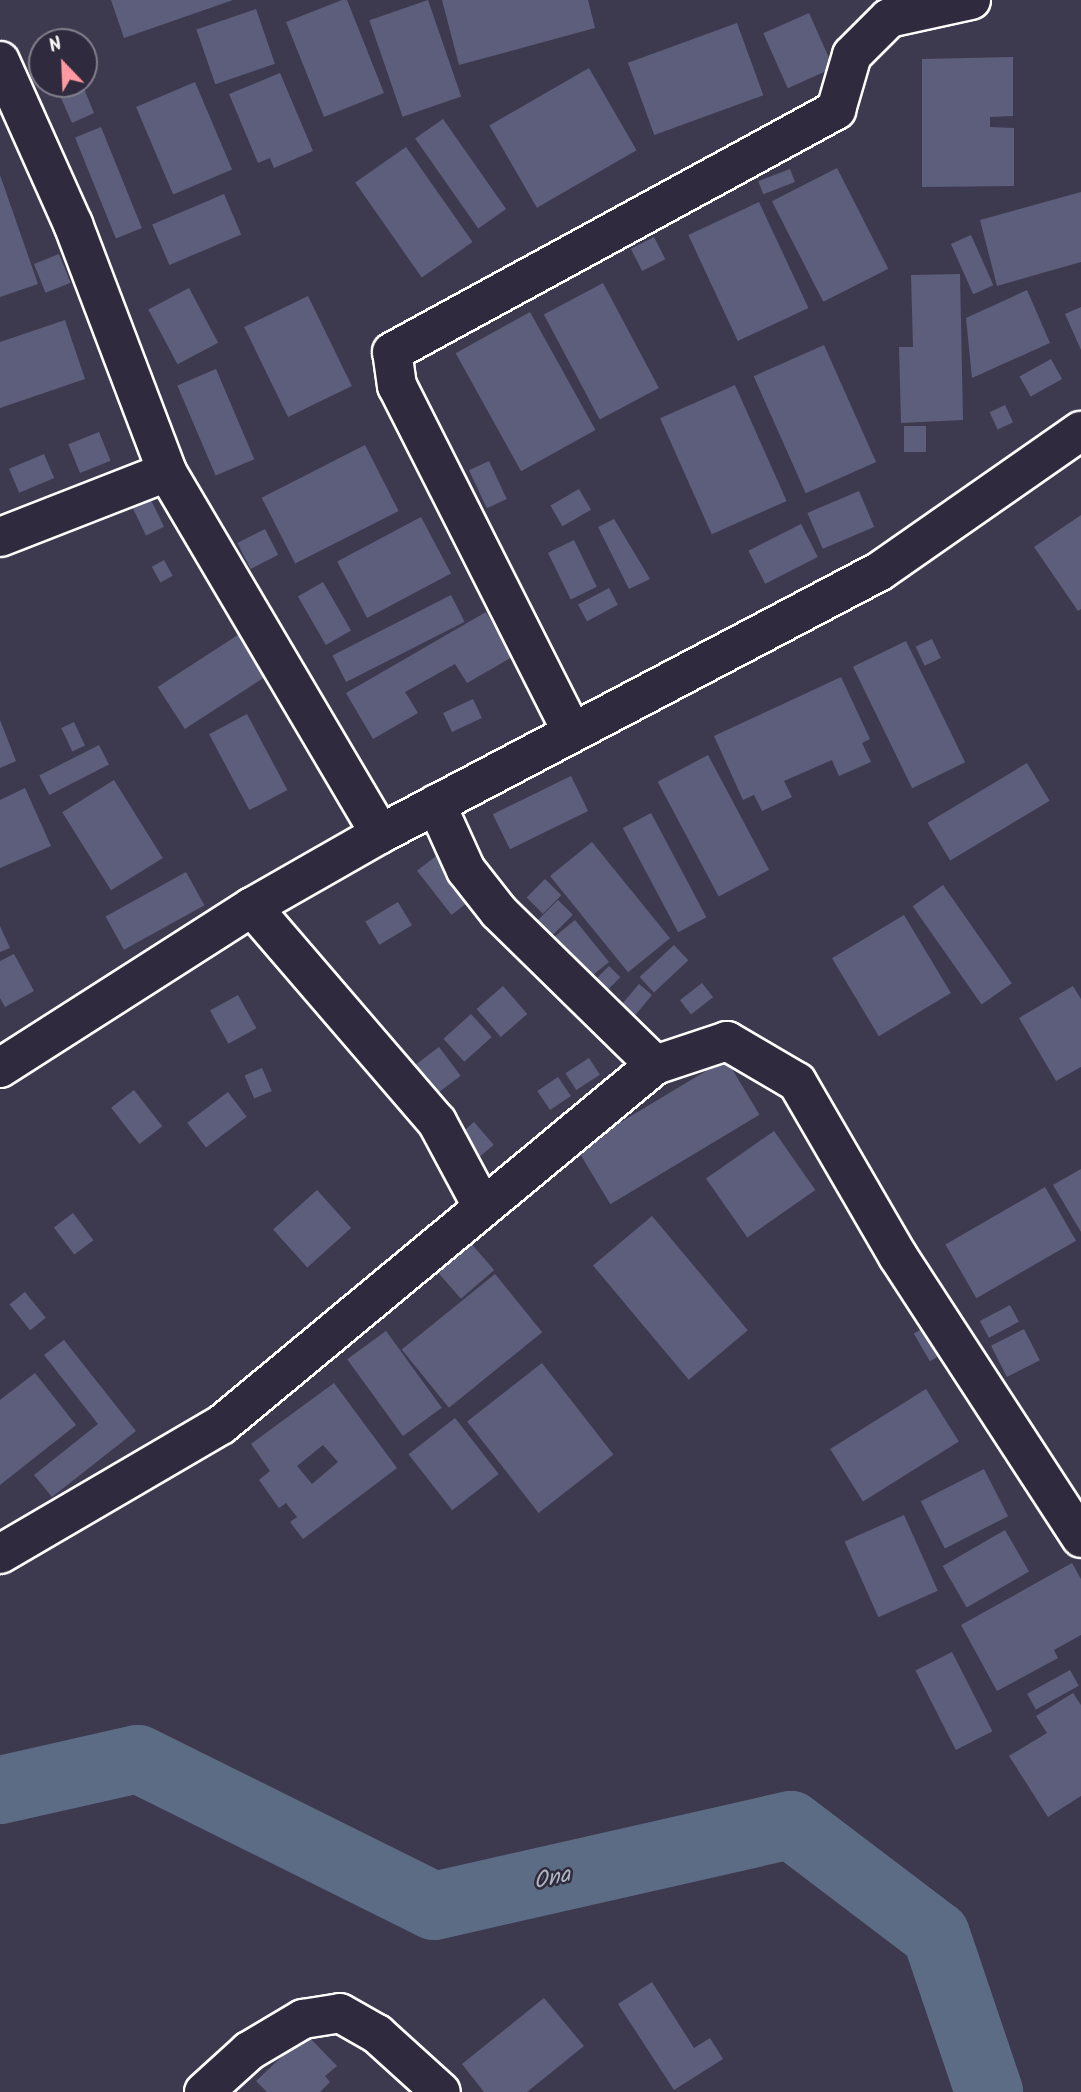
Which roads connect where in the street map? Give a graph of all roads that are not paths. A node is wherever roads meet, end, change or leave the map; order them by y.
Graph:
1 (971, 0) edge
2 (0, 61) edge
3 (1081, 431) edge
4 (167, 472) junction
5 (0, 537) edge
6 (572, 732) junction
7 (436, 804) junction
8 (380, 834) junction
9 (252, 907) junction
10 (655, 1065) junction
11 (0, 1068) edge
12 (482, 1206) junction
13 (1081, 1537) edge
14 (0, 1554) edge
15 (204, 2092) edge
16 (442, 2092) edge

1 - 6 street
2 - 4 street
3 - 6 street
4 - 5 street
4 - 8 street
6 - 7 street
7 - 8 street
7 - 10 street
8 - 9 street
9 - 11 street
9 - 12 street
10 - 12 street
10 - 13 street
12 - 14 street
15 - 16 street

